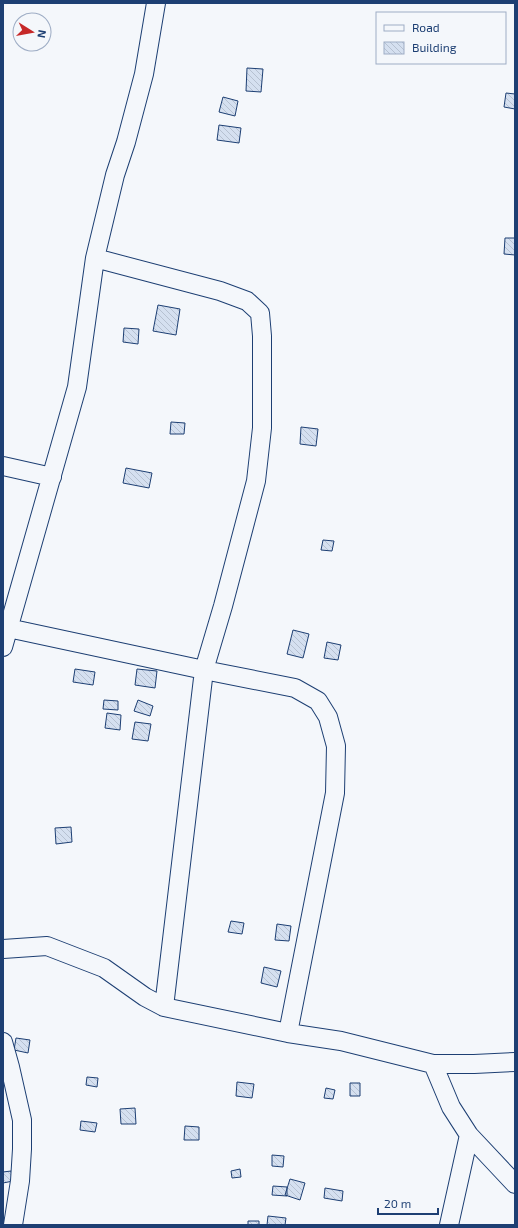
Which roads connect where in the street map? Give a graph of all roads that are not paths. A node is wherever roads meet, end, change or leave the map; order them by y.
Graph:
1 (156, 3) edge
2 (95, 258) junction
3 (3, 466) edge
4 (52, 477) junction
5 (8, 628) junction
6 (3, 647) edge
7 (204, 670) junction
8 (3, 949) edge
9 (164, 1007) junction
10 (288, 1033) junction
11 (3, 1042) edge
12 (515, 1062) edge
13 (433, 1064) junction
14 (469, 1135) junction
15 (515, 1184) edge
16 (13, 1225) edge
17 (449, 1225) edge

1 - 2 street
2 - 4 street
2 - 7 street
3 - 4 street
4 - 5 street
5 - 6 street
5 - 7 street
7 - 9 street
7 - 10 street
8 - 9 street
9 - 10 street
10 - 13 street
11 - 16 street
12 - 13 street
13 - 14 street
14 - 15 street
14 - 17 street

